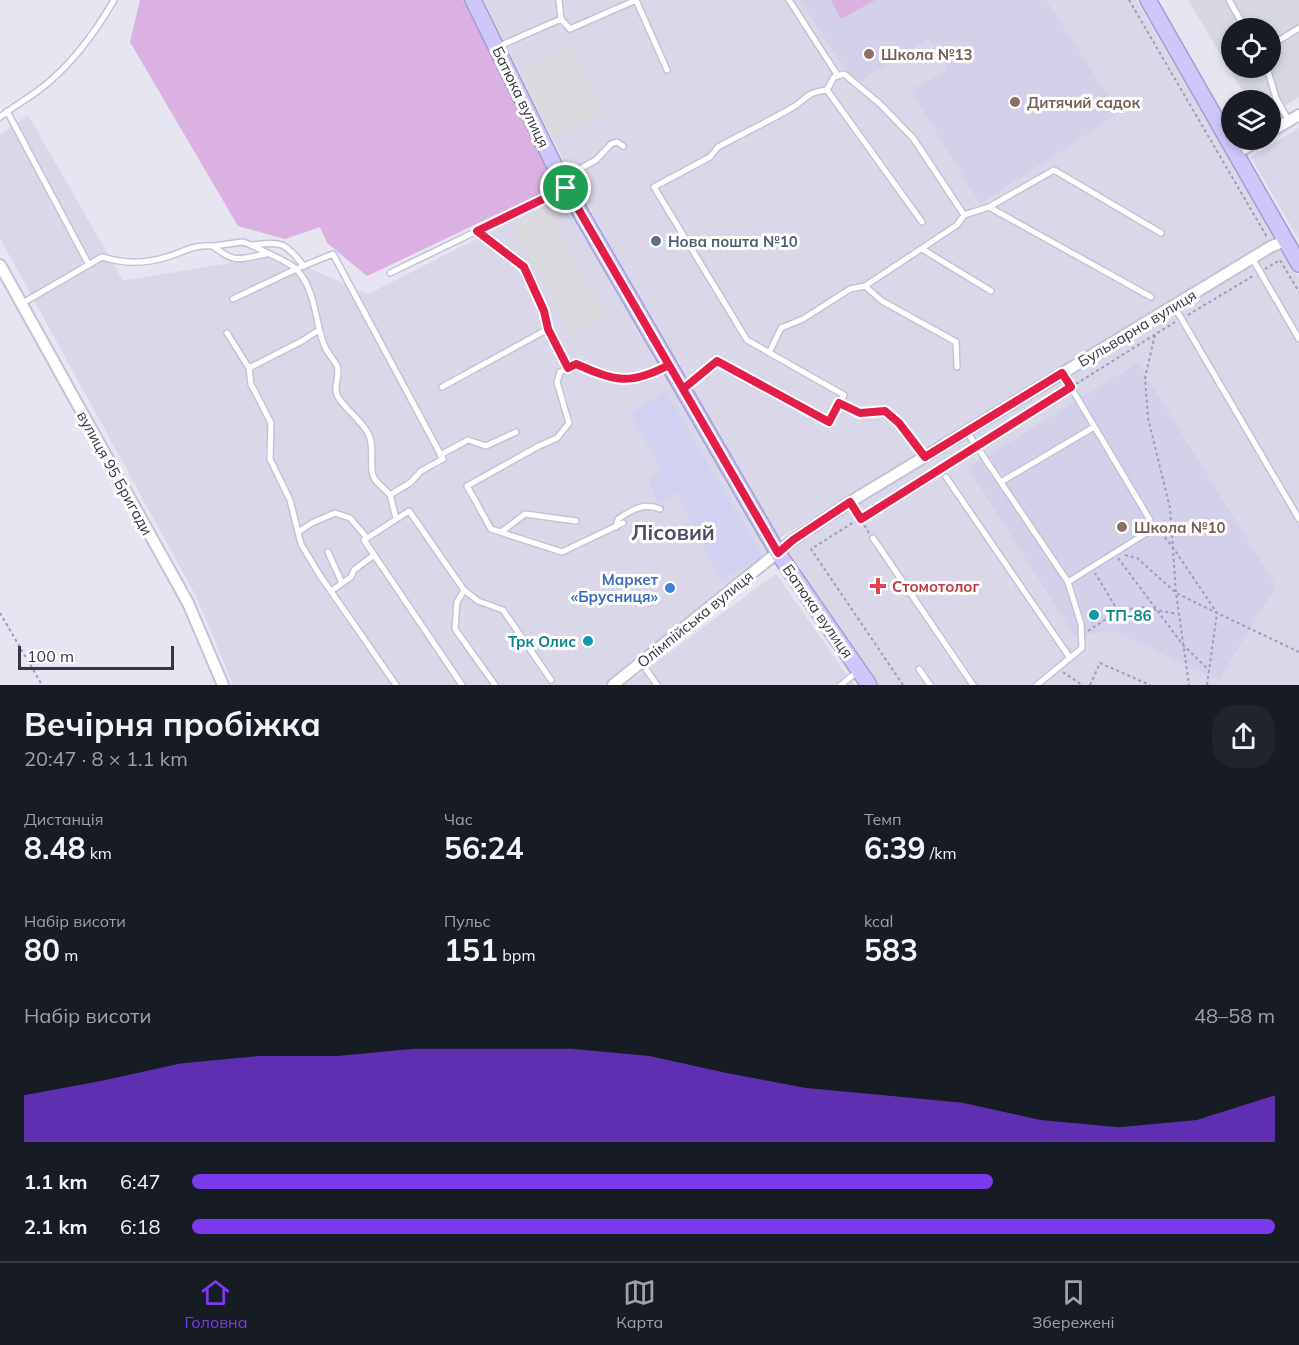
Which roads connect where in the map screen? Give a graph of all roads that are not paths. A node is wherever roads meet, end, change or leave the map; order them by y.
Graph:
1 (114, 0) edge
2 (473, 0) edge
3 (559, 0) edge
4 (789, 0) edge
5 (1148, 0) edge
6 (1230, 0) edge
7 (1240, 18) edge
8 (561, 19) junction
9 (1299, 28) edge
10 (1281, 39) edge
11 (496, 47) junction
12 (667, 70) dead end
13 (838, 76) junction
14 (1270, 78) edge
15 (827, 90) junction
16 (7, 111) junction
17 (1299, 115) edge
18 (0, 117) edge
19 (1289, 122) junction
20 (1281, 126) edge
21 (623, 146) dead end
22 (1242, 150) edge
23 (1235, 154) junction
24 (564, 183) junction
25 (989, 207) junction
26 (964, 215) junction
27 (922, 222) dead end
28 (477, 231) junction
29 (1161, 233) dead end
30 (1279, 243) junction
31 (251, 245) junction
32 (213, 246) junction
33 (922, 249) junction
34 (267, 254) junction
35 (1252, 258) junction
36 (1299, 264) edge
37 (0, 265) edge
38 (89, 265) junction
39 (304, 266) junction
40 (296, 269) junction
41 (390, 273) dead end
42 (866, 286) junction
43 (991, 291) dead end
44 (1152, 297) dead end
45 (233, 299) dead end
46 (21, 304) junction
47 (1173, 306) junction
48 (548, 329) junction
49 (319, 330) junction
50 (227, 333) dead end
51 (1299, 339) edge
52 (769, 353) junction
53 (669, 365) junction
54 (957, 367) dead end
55 (249, 368) junction
56 (568, 368) junction
57 (1062, 373) junction
58 (442, 387) dead end
59 (683, 389) junction
60 (839, 403) junction
61 (1094, 427) junction
62 (516, 432) dead end
63 (967, 432) junction
64 (440, 455) junction
65 (928, 456) junction
66 (946, 477) dead end
67 (1001, 482) junction
68 (390, 495) junction
69 (660, 509) dead end
70 (396, 518) junction
71 (1299, 519) edge
72 (576, 521) dead end
73 (623, 523) dead end
74 (616, 527) junction
75 (298, 532) junction
76 (501, 532) junction
77 (368, 538) junction
78 (873, 538) road end
79 (328, 552) dead end
80 (778, 553) junction
81 (374, 555) junction
82 (1068, 582) junction
83 (342, 583) junction
84 (464, 590) junction
85 (331, 591) junction
86 (1070, 658) junction
87 (641, 662) junction
88 (919, 669) dead end
89 (859, 670) junction
90 (551, 680) dead end
91 (223, 685) edge
92 (396, 685) edge
93 (462, 685) edge
94 (495, 685) edge
95 (613, 685) edge
96 (657, 685) edge
97 (841, 685) edge
98 (869, 685) edge
99 (930, 685) edge
100 (973, 685) edge
101 (1036, 685) edge

1 - 16 lane
2 - 11 street, Батюка вулиця
3 - 8 lane
4 - 13 lane
5 - 23 street
6 - 7 lane
8 - 11 lane
8 - 12 lane
9 - 10 lane
11 - 24 street, Батюка вулиця
13 - 15 lane
13 - 26 lane
14 - 19 lane
15 - 27 lane
15 - 52 lane
16 - 18 lane
16 - 38 lane
17 - 19 street
19 - 20 street
21 - 24 lane
22 - 23 street
23 - 30 street
24 - 28 lane
24 - 53 street, Батюка вулиця
25 - 26 lane
25 - 29 lane
25 - 44 lane
26 - 33 lane
28 - 41 lane
28 - 48 lane
30 - 35 street, Бульварна вулиця
30 - 36 street
31 - 32 lane
31 - 34 lane
31 - 39 lane
32 - 34 lane
32 - 38 lane
33 - 42 lane
33 - 43 lane
34 - 40 lane
35 - 47 street, Бульварна вулиця
35 - 51 lane
37 - 46 street, вулиця 95 Бригади
38 - 46 lane
39 - 40 lane
39 - 64 lane
40 - 45 lane
40 - 49 lane
42 - 52 lane
42 - 54 lane
46 - 91 street, вулиця 95 Бригади
47 - 57 street, Бульварна вулиця
47 - 71 lane
48 - 56 lane
48 - 58 lane
49 - 55 lane
49 - 68 lane
50 - 55 lane
52 - 60 lane
53 - 56 lane
53 - 59 street, Батюка вулиця
55 - 75 lane
56 - 76 lane
57 - 61 lane
57 - 63 street, Бульварна вулиця
59 - 60 lane
59 - 80 street, Батюка вулиця
60 - 65 lane
61 - 67 lane
61 - 82 lane
62 - 64 lane
63 - 65 street, Бульварна вулиця
63 - 67 lane
64 - 68 lane
65 - 80 street, Бульварна вулиця
66 - 86 lane
67 - 82 lane
68 - 70 lane
69 - 74 lane
70 - 77 lane
70 - 84 lane
72 - 76 lane
73 - 74 lane
74 - 76 lane
75 - 77 lane
75 - 85 lane
77 - 81 lane
78 - 100 lane
79 - 83 lane
80 - 87 street, Олімпійська вулиця
80 - 89 street, Батюка вулиця
81 - 83 lane
81 - 93 lane
82 - 86 lane
83 - 85 lane
84 - 90 lane
84 - 94 lane
85 - 92 lane
86 - 101 lane
87 - 95 street, Олімпійська вулиця
87 - 96 lane
88 - 99 lane
89 - 97 lane
89 - 98 street, Батюка вулиця

